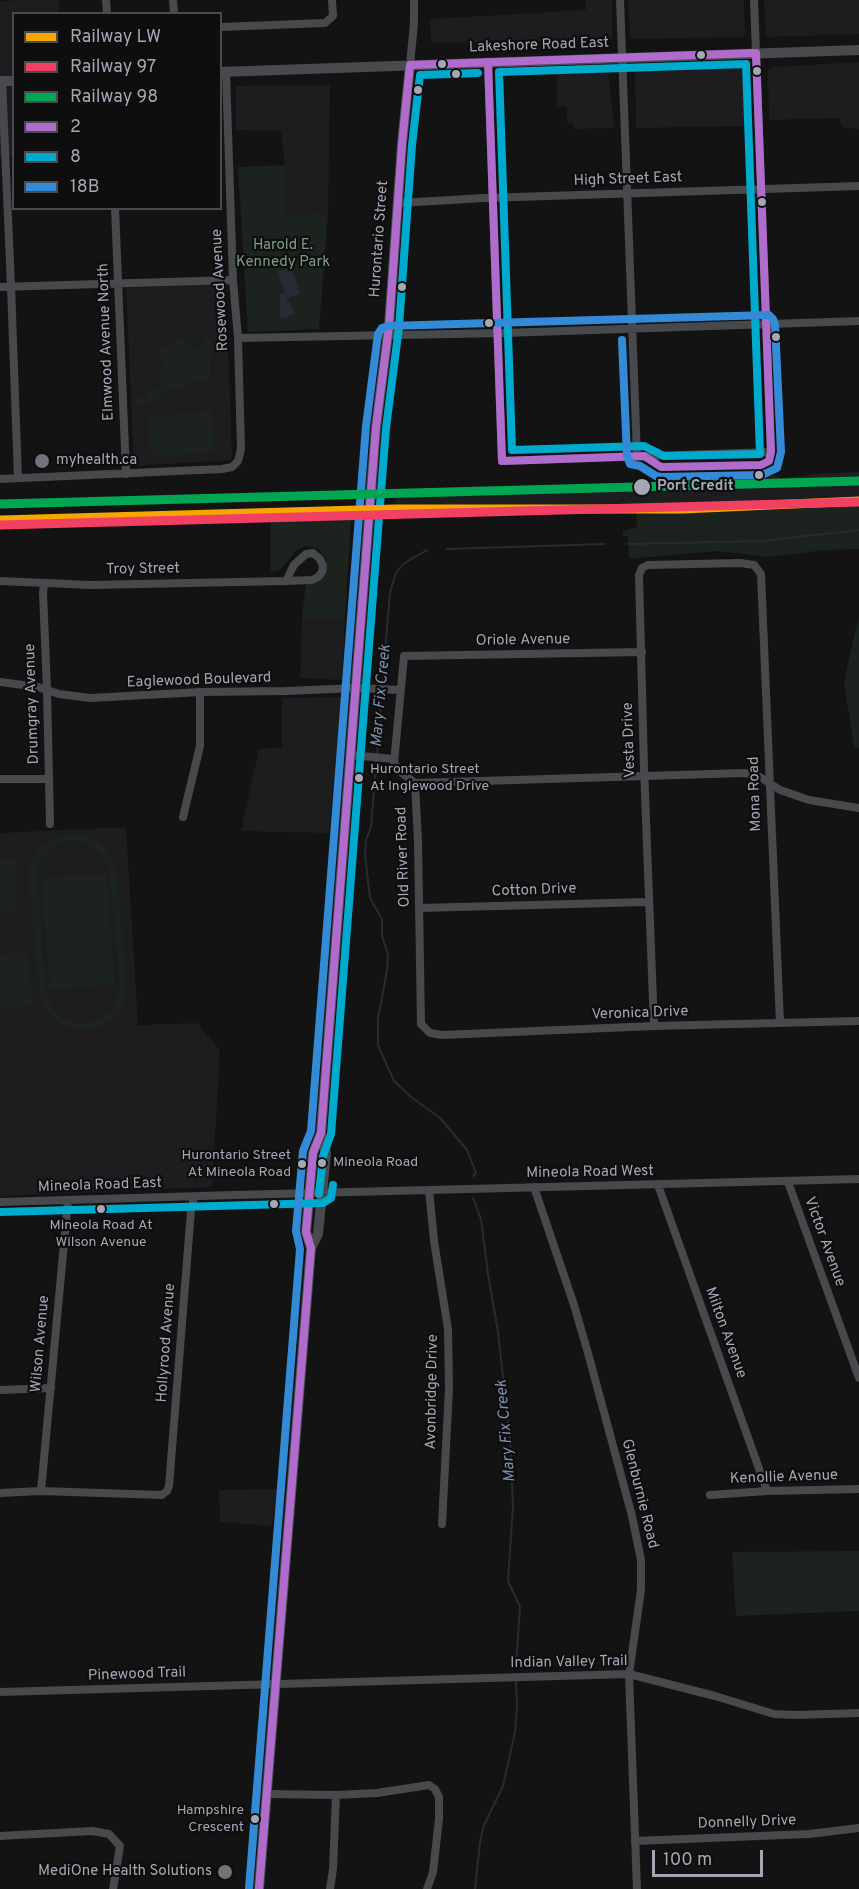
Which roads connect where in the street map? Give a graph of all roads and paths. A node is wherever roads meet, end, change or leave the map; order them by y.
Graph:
1 (332, 0) edge
2 (414, 0) edge
3 (620, 0) edge
4 (754, 0) edge
5 (222, 27) edge
6 (859, 50) edge
7 (756, 53) junction
8 (621, 58) junction
9 (488, 62) junction
10 (410, 65) junction
11 (223, 72) edge
12 (1, 81) edge
13 (859, 186) edge
14 (761, 189) junction
15 (626, 194) junction
16 (492, 197) junction
17 (398, 203) junction
18 (115, 210) edge
19 (233, 280) junction
20 (118, 284) junction
21 (12, 286) junction
22 (0, 287) edge
23 (859, 321) edge
24 (765, 325) junction
25 (632, 329) junction
26 (498, 333) junction
27 (387, 336) junction
28 (238, 338) junction
29 (637, 456) junction
30 (126, 474) junction
31 (0, 478) edge
32 (18, 478) junction
33 (754, 565) joint
34 (0, 581) edge
35 (286, 581) dead end
36 (44, 584) junction
37 (642, 652) junction
38 (0, 682) edge
39 (357, 688) junction
40 (47, 689) junction
41 (400, 690) junction
42 (200, 692) junction
43 (351, 755) junction
44 (394, 759) junction
45 (645, 777) junction
46 (0, 779) edge
47 (49, 779) junction
48 (415, 783) junction
49 (770, 783) junction
50 (859, 808) edge
51 (183, 817) dead end
52 (50, 824) dead end
53 (648, 902) junction
54 (420, 908) junction
55 (859, 1021) edge
56 (780, 1023) junction
57 (654, 1026) junction
58 (424, 1029) joint
59 (321, 1133) junction
60 (859, 1179) edge
61 (788, 1182) junction
62 (658, 1185) junction
63 (534, 1187) junction
64 (429, 1190) junction
65 (309, 1193) junction
66 (322, 1193) junction
67 (194, 1197) junction
68 (68, 1200) junction
69 (0, 1202) edge
70 (311, 1248) junction
71 (859, 1378) edge
72 (51, 1388) junction
73 (0, 1390) edge
74 (859, 1489) edge
75 (41, 1491) junction
76 (767, 1491) junction
77 (0, 1492) edge
78 (710, 1495) dead end
79 (442, 1524) dead end
80 (629, 1674) junction
81 (275, 1684) junction
82 (0, 1692) edge
83 (859, 1713) edge
84 (267, 1794) junction
85 (336, 1795) junction
86 (859, 1828) edge
87 (0, 1836) edge
88 (635, 1841) junction
89 (113, 1889) edge
90 (259, 1889) edge
91 (330, 1889) edge
92 (427, 1889) edge
93 (637, 1889) edge

1 - 5 street
2 - 10 street
3 - 8 street
4 - 7 street
6 - 7 main road, Lakeshore Road East
7 - 8 main road, Lakeshore Road East
7 - 14 street
8 - 9 main road, Lakeshore Road East
8 - 15 street
9 - 10 main road, Lakeshore Road East
9 - 16 street
10 - 11 main road, Lakeshore Road East
10 - 17 main road, Hurontario Street
11 - 19 street, Rosewood Avenue
12 - 21 street
13 - 14 street, High Street East
14 - 15 street, High Street East
14 - 24 street
15 - 16 street, High Street East
15 - 25 street
16 - 17 street, High Street East
16 - 26 street
17 - 27 main road, Hurontario Street
18 - 20 street, Elmwood Avenue North
19 - 20 street
19 - 28 street, Rosewood Avenue
20 - 21 street
20 - 30 street, Elmwood Avenue North
21 - 22 street
21 - 32 street
23 - 24 street
24 - 25 street
24 - 29 street
25 - 26 street
25 - 29 street
26 - 27 street
26 - 29 street
27 - 28 street
27 - 39 main road, Hurontario Street
28 - 30 street, Rosewood Avenue
30 - 32 street
31 - 32 street
33 - 37 street, Vesta Drive
33 - 49 street, Mona Road
34 - 36 street, Troy Street
35 - 36 street, Troy Street
36 - 40 street, Drumgray Avenue
37 - 41 street, Oriole Avenue
37 - 45 street, Vesta Drive
38 - 40 street, Eaglewood Boulevard
39 - 41 street, Eaglewood Boulevard
39 - 42 street, Eaglewood Boulevard
39 - 43 main road, Hurontario Street
40 - 42 street, Eaglewood Boulevard
40 - 47 street, Drumgray Avenue
41 - 44 street
42 - 51 street
43 - 44 street
43 - 59 main road, Hurontario Street
44 - 48 street
45 - 48 street
45 - 49 street
45 - 53 street, Vesta Drive
46 - 47 street
47 - 52 street, Drumgray Avenue
48 - 54 street, Old River Road
49 - 50 street
49 - 56 street, Mona Road
53 - 54 street, Cotton Drive
53 - 57 street, Vesta Drive
54 - 58 street, Old River Road
55 - 56 street, Veronica Drive
56 - 57 street, Veronica Drive
57 - 58 street, Veronica Drive
59 - 65 main road, Hurontario Street
59 - 66 main road, Hurontario Street
60 - 61 street, Mineola Road West
61 - 62 street, Mineola Road West
61 - 71 street, Victor Avenue
62 - 63 street, Mineola Road West
62 - 76 street, Milton Avenue
63 - 64 street, Mineola Road West
63 - 80 street, Glenburnie Road
64 - 66 street, Mineola Road West
64 - 79 street, Avonbridge Drive
65 - 66 street
65 - 67 street, Mineola Road East
65 - 70 main road, Hurontario Street
66 - 70 main road, Hurontario Street
67 - 68 street, Mineola Road East
67 - 75 street, Hollyrood Avenue
68 - 69 street, Mineola Road East
68 - 72 street, Wilson Avenue
70 - 81 main road, Hurontario Street
72 - 73 street
72 - 75 street, Wilson Avenue
74 - 76 street, Kenollie Avenue
75 - 77 street
76 - 78 street, Kenollie Avenue
80 - 81 street, Indian Valley Trail
80 - 83 street, Indian Valley Trail
80 - 88 street, Glenburnie Road
81 - 82 street, Pinewood Trail
81 - 84 main road, Hurontario Street
84 - 85 street
84 - 90 main road, Hurontario Street
85 - 91 street
85 - 92 street
86 - 88 street, Donnelly Drive
87 - 89 street
88 - 93 street, Glenburnie Road

